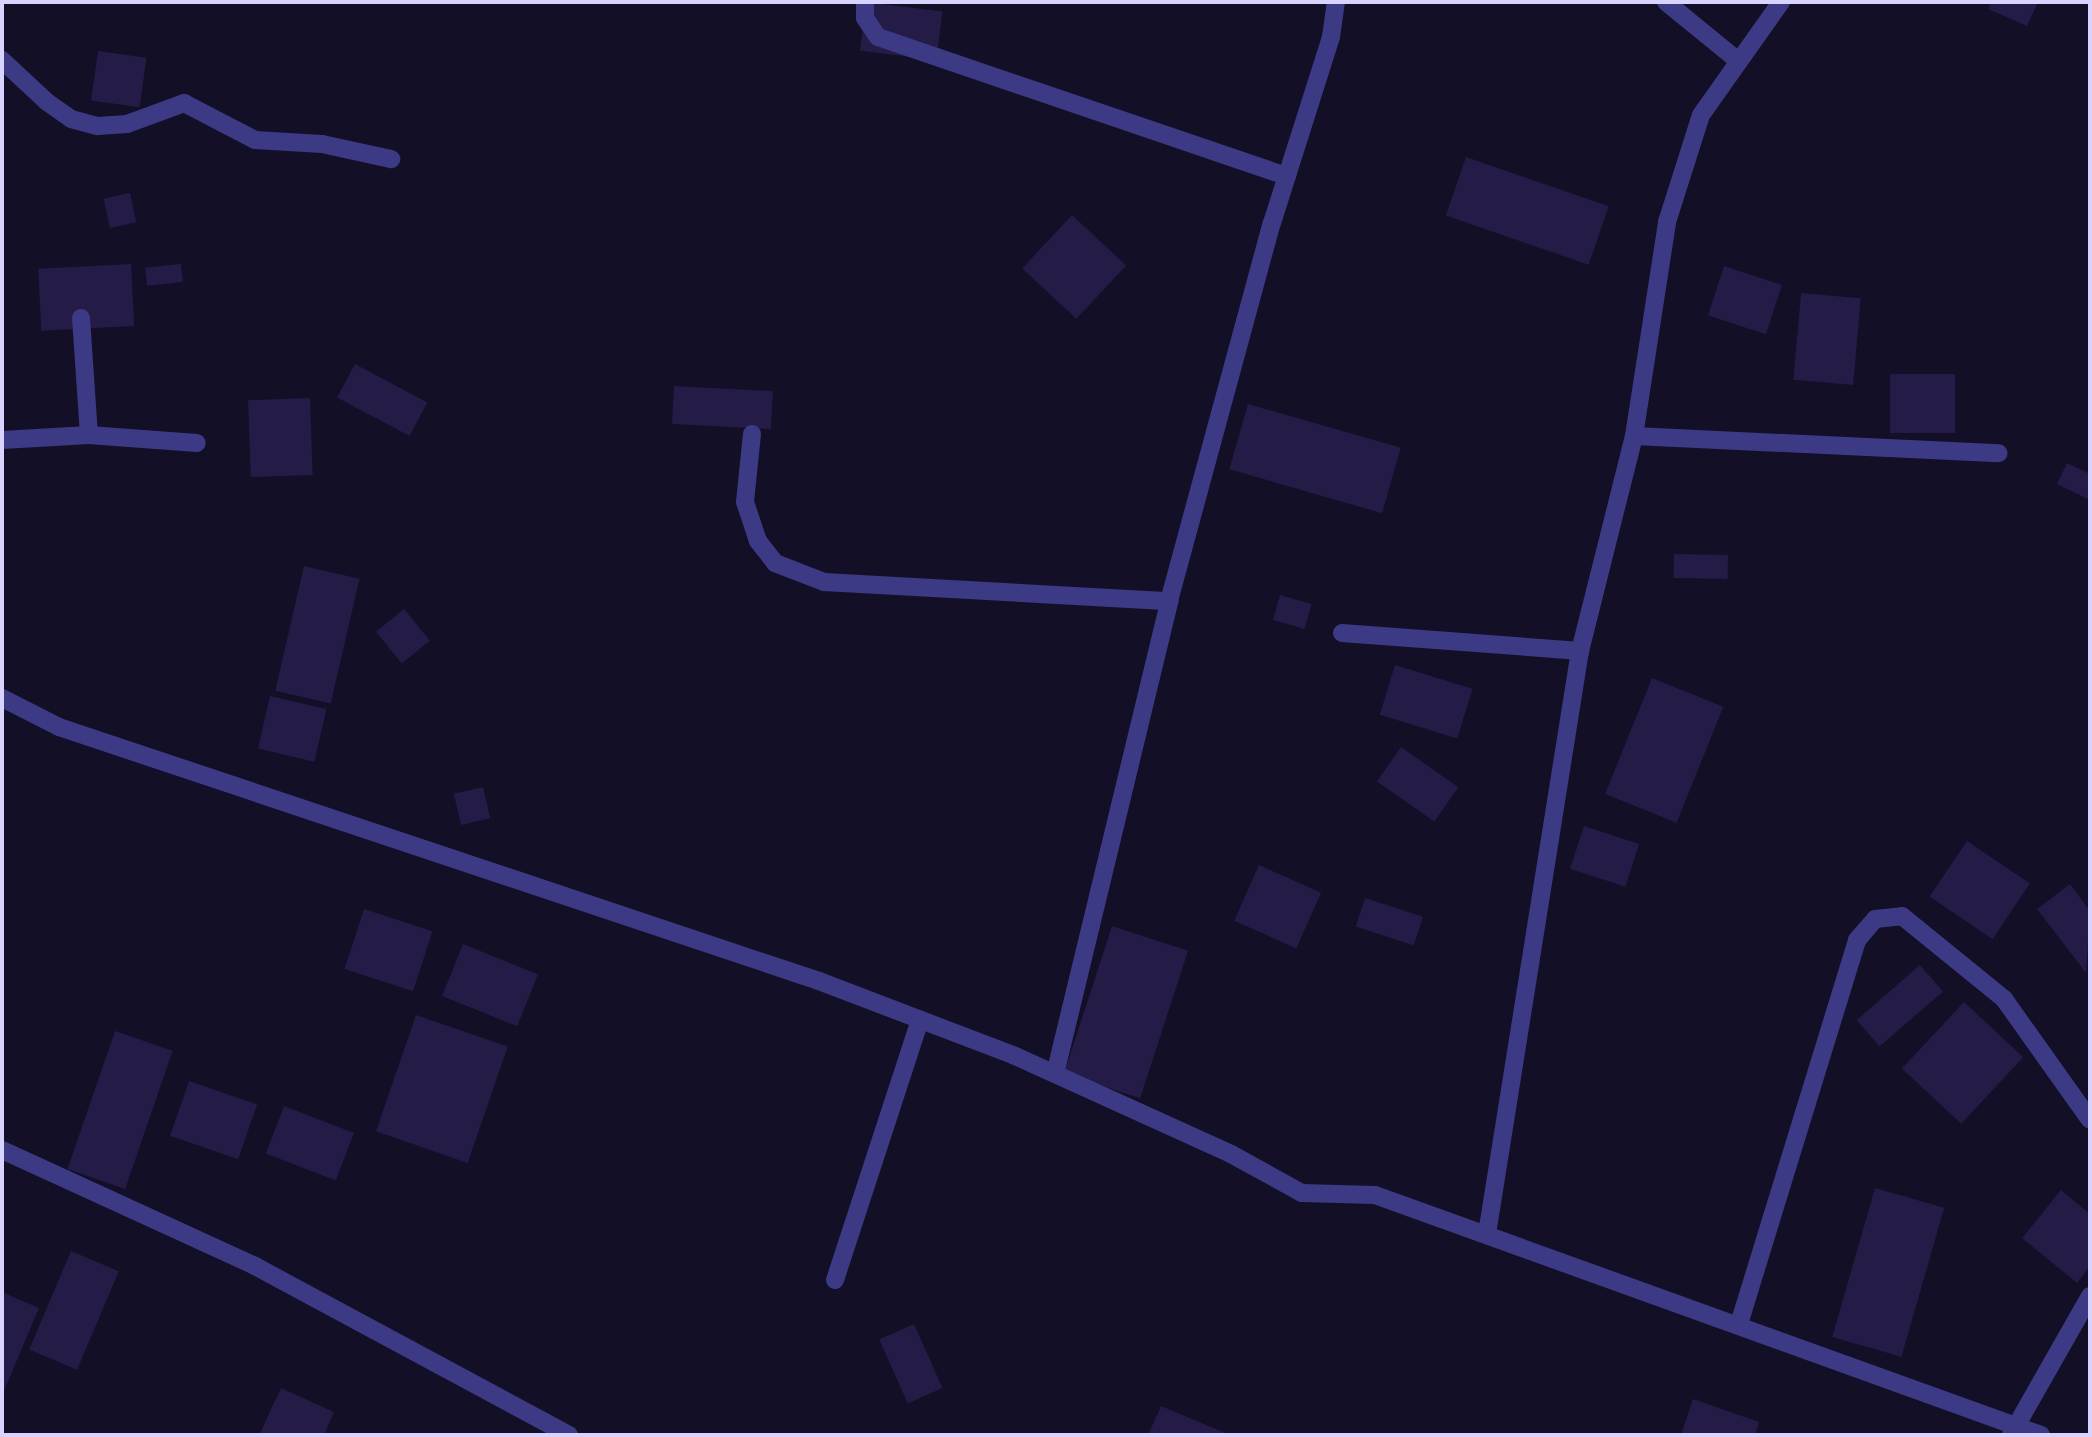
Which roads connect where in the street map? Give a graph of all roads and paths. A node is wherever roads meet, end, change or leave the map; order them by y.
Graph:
1 (865, 2) edge
2 (1336, 2) edge
3 (1666, 2) edge
4 (1781, 2) edge
5 (1737, 60) junction
6 (2, 61) edge
7 (391, 159) dead end
8 (1287, 176) junction
9 (81, 318) dead end
10 (752, 434) dead end
11 (89, 435) junction
12 (1634, 436) junction
13 (2, 440) edge
14 (197, 443) dead end
15 (1999, 453) dead end
16 (1169, 601) junction
17 (1342, 633) dead end
18 (1580, 651) junction
19 (2, 698) edge
20 (920, 1020) junction
21 (1055, 1074) junction
22 (2090, 1120) edge
23 (2, 1150) edge
24 (1487, 1234) junction
25 (835, 1279) dead end
26 (2090, 1296) edge
27 (1739, 1324) junction
28 (2013, 1428) edge
29 (569, 1435) edge
30 (2041, 1435) edge

1 - 8 street
2 - 8 street
3 - 5 street
4 - 5 street
5 - 12 street
6 - 7 street
8 - 16 street
9 - 11 street
10 - 16 street
11 - 13 street
11 - 14 street
12 - 15 street
12 - 18 street
16 - 21 street
17 - 18 street
18 - 24 street
19 - 20 street
20 - 21 street
20 - 25 street
21 - 24 street
22 - 27 street
23 - 29 street
24 - 27 street
26 - 28 street
27 - 28 street
28 - 30 street

